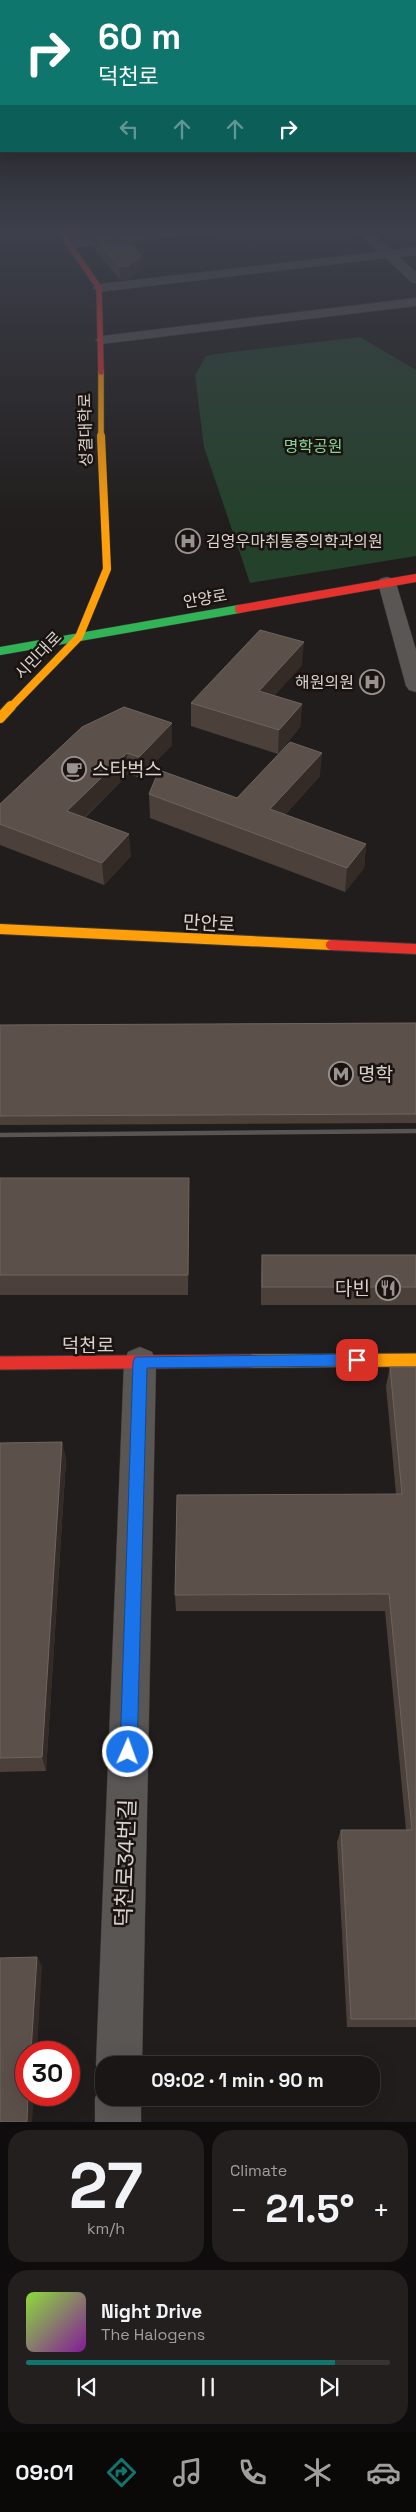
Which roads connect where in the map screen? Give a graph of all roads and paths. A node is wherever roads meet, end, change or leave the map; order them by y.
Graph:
1 (101, 328) edge
2 (201, 328) edge
3 (102, 340) junction
4 (416, 578) edge
5 (387, 583) junction
6 (79, 637) junction
7 (0, 652) edge
8 (416, 686) edge
9 (0, 718) edge
10 (0, 929) edge
11 (416, 950) edge
12 (416, 1360) edge
13 (140, 1362) junction
14 (0, 1363) edge
15 (119, 2056) edge
16 (118, 2106) edge
17 (118, 2122) edge

1 - 3 street, 성결대학로
2 - 3 street
3 - 6 street, 성결대학로
4 - 5 street, 안양로
5 - 6 street, 안양로
5 - 8 street
6 - 7 street, 안양로
6 - 9 street, 시민대로
10 - 11 street, 만안로
12 - 13 street, 덕천로
13 - 14 street, 덕천로
13 - 15 street, 덕천로34번길
16 - 17 street

